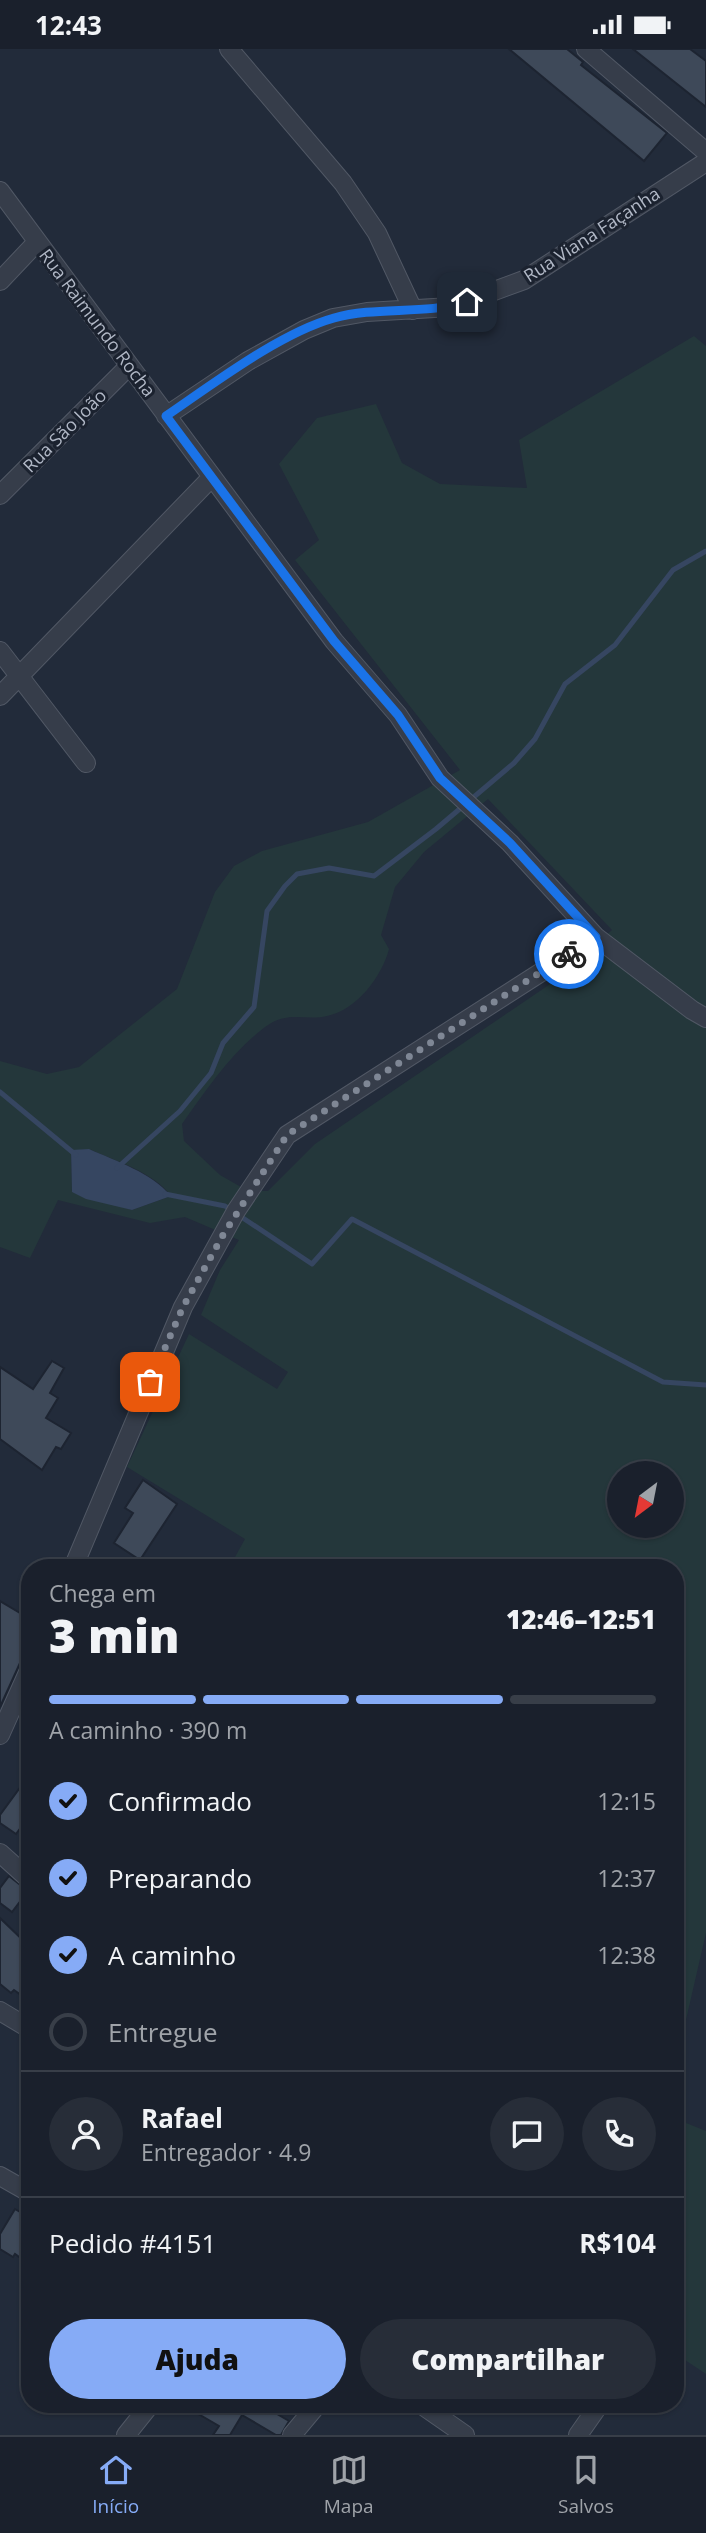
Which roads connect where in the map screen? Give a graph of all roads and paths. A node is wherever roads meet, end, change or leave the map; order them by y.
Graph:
1 (229, 49) edge
2 (586, 49) edge
3 (706, 152) edge
4 (706, 162) edge
5 (0, 191) edge
6 (37, 242) junction
7 (0, 281) edge
8 (414, 310) junction
9 (129, 366) junction
10 (166, 416) junction
11 (211, 478) junction
12 (0, 495) edge
13 (0, 651) edge
14 (19, 676) junction
15 (0, 696) edge
16 (86, 763) dead end
17 (596, 937) junction
18 (706, 1018) edge
19 (77, 1559) edge
20 (21, 1688) edge
21 (0, 1735) edge
22 (0, 1853) edge
23 (21, 1872) edge
24 (0, 2011) edge
25 (21, 2024) edge
26 (0, 2176) edge
27 (21, 2188) edge
28 (144, 2413) edge
29 (310, 2413) edge
30 (433, 2413) edge
31 (593, 2413) edge
32 (126, 2435) edge
33 (292, 2435) edge
34 (465, 2435) edge
35 (578, 2435) edge

1 - 8 street
2 - 3 street
4 - 8 street, Rua Viana Façanha
5 - 6 street, Rua Raimundo Rocha
6 - 7 street
6 - 9 street, Rua Raimundo Rocha
8 - 10 street, Rua Viana Façanha
9 - 10 street, Rua Raimundo Rocha
9 - 12 street, Rua São João
10 - 11 street, Rua Raimundo Rocha
11 - 14 street
11 - 17 street, Rua Raimundo Rocha
13 - 14 street
14 - 15 street
14 - 16 street
17 - 18 street, Rua Raimundo Rocha
17 - 19 street
20 - 21 street
22 - 23 street
24 - 25 street
26 - 27 street
28 - 32 street
29 - 33 street
30 - 34 street
31 - 35 street

